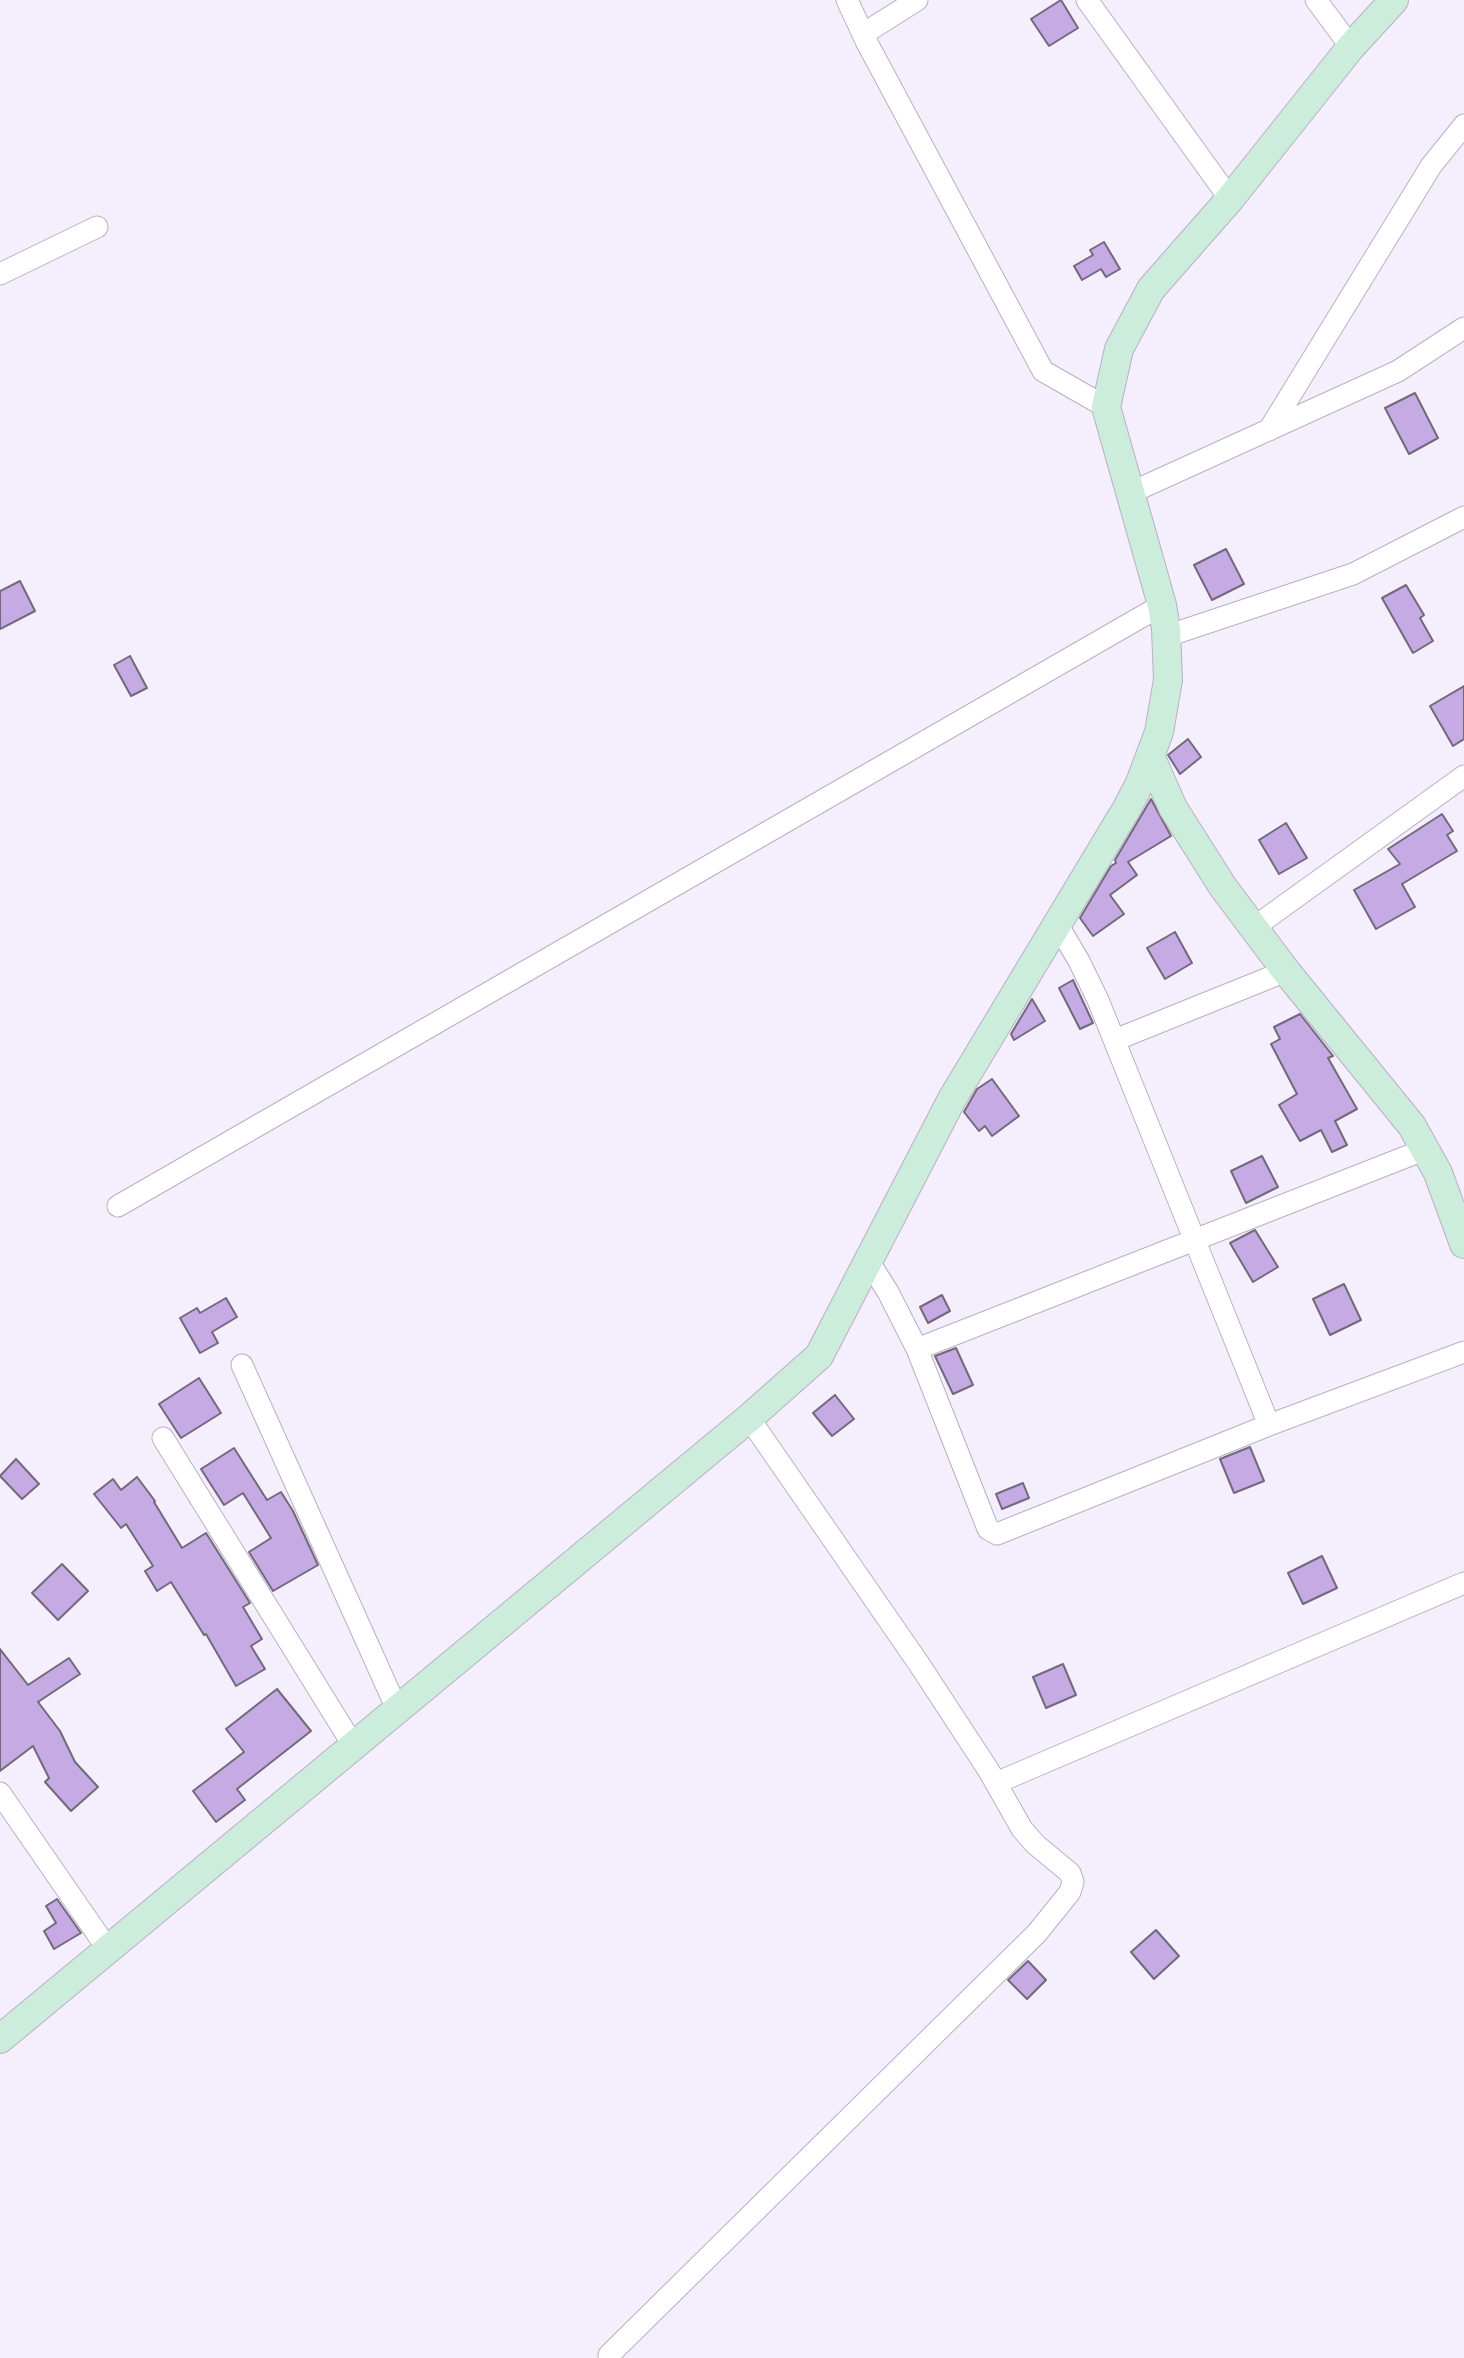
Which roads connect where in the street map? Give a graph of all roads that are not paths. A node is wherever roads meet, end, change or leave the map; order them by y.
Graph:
1 (847, 0) edge
2 (917, 0) edge
3 (1087, 0) edge
4 (1316, 0) edge
5 (1394, 0) edge
6 (863, 34) junction
7 (1351, 47) junction
8 (1464, 125) edge
9 (1230, 199) junction
10 (97, 227) dead end
11 (0, 274) edge
12 (1464, 328) edge
13 (1106, 407) junction
14 (1269, 430) junction
15 (1129, 494) junction
16 (1464, 517) edge
17 (1162, 605) junction
18 (1167, 636) junction
19 (1151, 758) junction
20 (1464, 776) edge
21 (1057, 924) junction
22 (1253, 928) junction
23 (1286, 971) junction
24 (1115, 1040) junction
25 (1426, 1149) junction
26 (118, 1206) dead end
27 (1194, 1240) junction
28 (1464, 1244) edge
29 (869, 1262) junction
30 (917, 1349) junction
31 (1464, 1352) edge
32 (242, 1365) dead end
33 (749, 1418) junction
34 (1269, 1425) junction
35 (163, 1438) dead end
36 (1464, 1583) edge
37 (397, 1709) junction
38 (353, 1745) junction
39 (996, 1783) junction
40 (0, 1793) edge
41 (107, 1948) junction
42 (0, 2039) edge
43 (609, 2354) dead end

1 - 6 street
2 - 6 street
3 - 9 street
4 - 7 street
5 - 7 street
6 - 13 street
7 - 9 street
8 - 14 street
9 - 13 street
10 - 11 street
12 - 14 street
13 - 15 street
14 - 15 street
15 - 17 street
16 - 18 street
17 - 18 street
17 - 26 street
18 - 19 street
19 - 21 street
19 - 22 street
20 - 22 street
21 - 24 street
21 - 29 street
22 - 23 street
23 - 24 street
23 - 25 street
24 - 27 street
25 - 27 street
25 - 28 street
27 - 30 street
27 - 34 street
29 - 30 street
29 - 33 street
30 - 34 street
31 - 34 street
32 - 37 street
33 - 37 street
33 - 39 street
35 - 38 street
36 - 39 street
37 - 38 street
38 - 41 street
39 - 43 street
40 - 41 street
41 - 42 street

